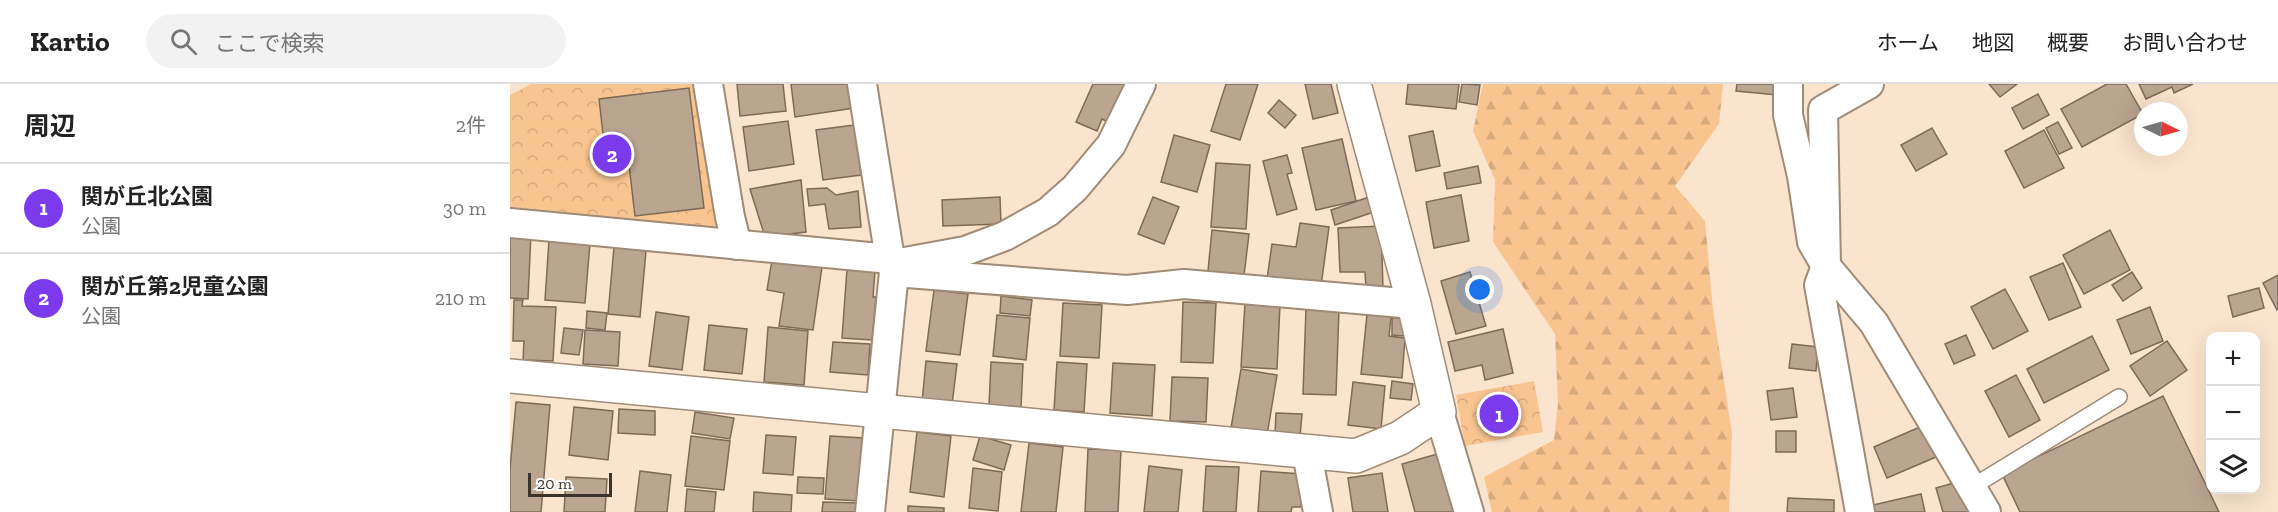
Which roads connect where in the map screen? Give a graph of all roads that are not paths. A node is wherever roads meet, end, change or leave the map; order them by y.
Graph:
1 (708, 84) edge
2 (862, 84) edge
3 (1141, 84) edge
4 (1354, 84) edge
5 (1788, 84) edge
6 (1869, 84) edge
7 (510, 223) edge
8 (737, 245) junction
9 (892, 265) junction
10 (1826, 266) junction
11 (1414, 304) junction
12 (510, 376) edge
13 (2119, 397) dead end
14 (880, 412) junction
15 (1439, 412) junction
16 (1307, 453) junction
17 (1972, 487) junction
18 (870, 512) edge
19 (1318, 512) edge
20 (1469, 512) edge
21 (1860, 512) edge
22 (1986, 512) edge

1 - 8 street
2 - 9 street
3 - 9 street
4 - 11 street
5 - 10 street
6 - 10 street
7 - 8 street
8 - 9 street
9 - 11 street
9 - 14 street
10 - 17 street
10 - 21 street
11 - 15 street
12 - 14 street
13 - 17 lane
14 - 16 street
14 - 18 street
15 - 16 street
15 - 20 street
16 - 19 street
17 - 22 street

